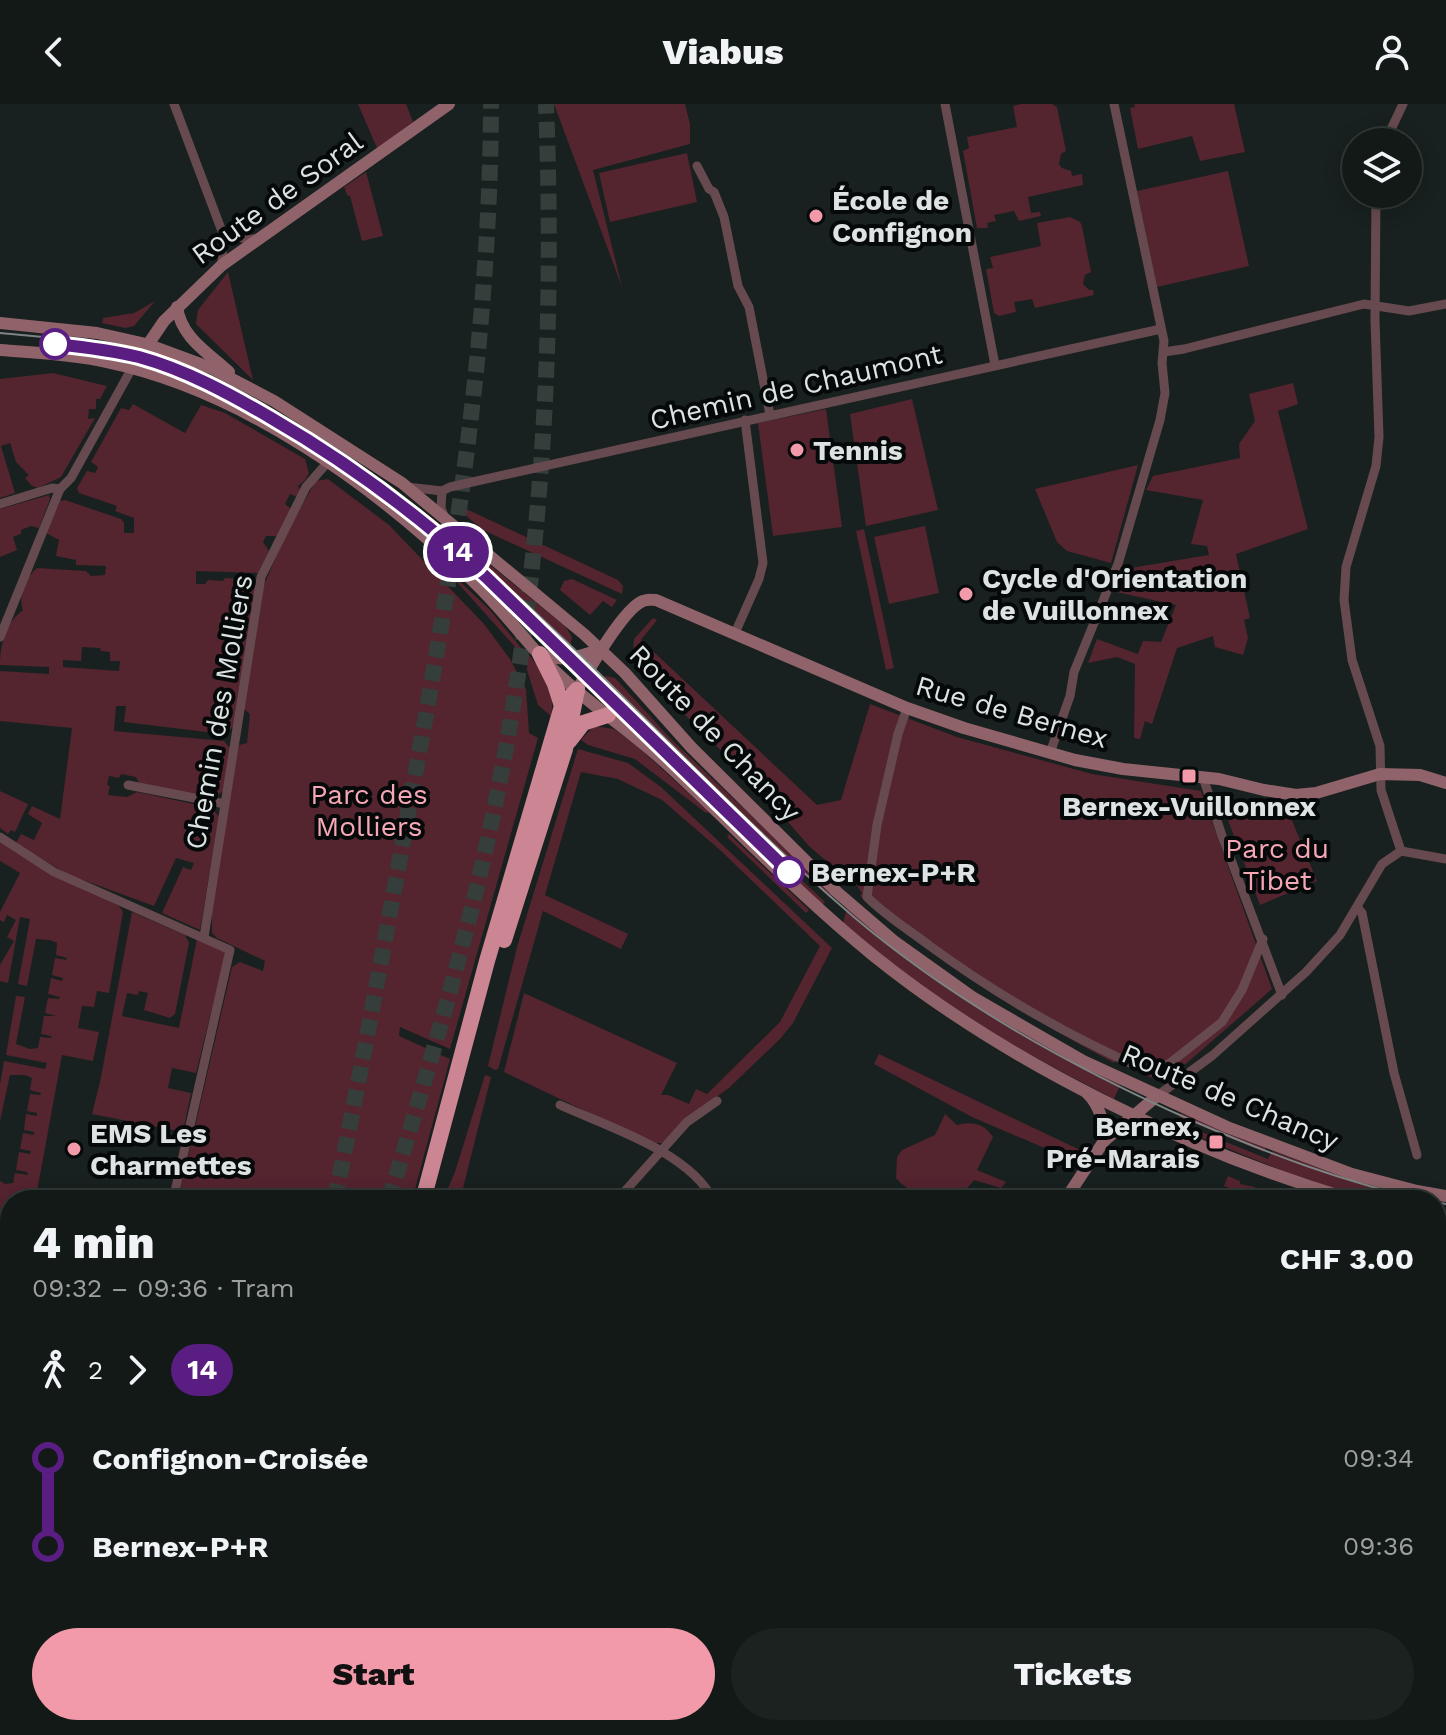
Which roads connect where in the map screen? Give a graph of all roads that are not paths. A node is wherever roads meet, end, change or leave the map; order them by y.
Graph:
1 (174, 104) edge
2 (449, 104) edge
3 (945, 104) edge
4 (1114, 104) edge
5 (1403, 104) edge
6 (1392, 128) edge
7 (697, 166) dead end
8 (1376, 208) edge
9 (223, 234) junction
10 (258, 239) junction
11 (222, 265) junction
12 (1446, 304) edge
13 (1376, 306) junction
14 (177, 307) junction
15 (0, 323) edge
16 (1161, 329) junction
17 (146, 344) junction
18 (0, 350) edge
19 (1164, 352) junction
20 (995, 365) junction
21 (132, 368) junction
22 (240, 382) junction
23 (770, 415) junction
24 (745, 420) junction
25 (327, 463) junction
26 (407, 487) junction
27 (60, 489) junction
28 (442, 491) junction
29 (0, 504) edge
30 (447, 522) junction
31 (735, 633) junction
32 (0, 637) edge
33 (601, 649) junction
34 (540, 654) junction
35 (577, 690) junction
36 (562, 706) junction
37 (907, 708) junction
38 (608, 715) junction
39 (565, 749) junction
40 (1050, 753) junction
41 (1380, 774) junction
42 (1203, 777) junction
43 (1446, 783) edge
44 (128, 785) dead end
45 (225, 804) junction
46 (0, 837) edge
47 (1401, 851) junction
48 (1446, 859) edge
49 (1357, 907) junction
50 (1347, 924) junction
51 (204, 937) junction
52 (1263, 939) junction
53 (1367, 940) junction
54 (1282, 995) junction
55 (1082, 1088) junction
56 (1157, 1096) junction
57 (717, 1101) dead end
58 (560, 1105) dead end
59 (1134, 1114) junction
60 (1104, 1141) junction
61 (661, 1152) junction
62 (1417, 1155) dead end
63 (175, 1190) edge
64 (426, 1190) edge
65 (436, 1190) edge
66 (626, 1190) edge
67 (707, 1190) edge
68 (1071, 1190) edge
69 (1325, 1190) edge
70 (1418, 1190) edge

1 - 9 street
2 - 10 main road, Route de Soral
3 - 20 street
4 - 16 street
5 - 6 street
7 - 23 street
8 - 13 street
9 - 10 street
9 - 11 street
10 - 11 main road, Route de Soral
11 - 14 main road, Route de Soral
12 - 13 street
13 - 19 street
13 - 41 street
14 - 17 main road, Route de Soral
14 - 22 main road
15 - 17 main road, Route de Chancy
16 - 19 street
16 - 20 street, Chemin de Chaumont
17 - 21 main road, Route de Soral
17 - 22 main road, Route de Chancy
18 - 21 main road, Route de Chancy
19 - 40 street
20 - 23 street, Chemin de Chaumont
21 - 25 main road, Route de Chancy
21 - 27 street
22 - 26 main road, Route de Chancy
23 - 24 street, Chemin de Chaumont
24 - 28 street, Chemin de Chaumont
24 - 31 street
25 - 34 main road, Route de Chancy
25 - 45 street, Chemin des Molliers
26 - 28 street, Chemin de Chaumont
26 - 30 main road, Route de Chancy
27 - 29 street
27 - 32 street
28 - 30 street
30 - 33 main road, Route de Chancy
31 - 33 main road, Rue de Bernex
31 - 37 main road, Rue de Bernex
33 - 34 main road
33 - 35 main road
33 - 56 main road, Route de Chancy
34 - 35 main road, Route de Chancy
34 - 36 highway
35 - 36 highway
35 - 38 main road, Route de Chancy
35 - 39 highway
36 - 64 highway
37 - 40 main road, Rue de Bernex
37 - 52 street
38 - 39 highway
38 - 55 main road, Route de Chancy
39 - 65 highway
40 - 42 main road, Rue de Bernex
41 - 42 main road, Rue de Bernex
41 - 43 main road, Rue de Bernex
41 - 47 street
42 - 52 street
44 - 45 street
45 - 51 street, Chemin des Molliers
46 - 51 street
47 - 48 street
47 - 49 street
49 - 50 street
49 - 53 street
50 - 53 street
50 - 54 street
51 - 63 street
52 - 54 street
53 - 62 street
54 - 56 street
55 - 59 main road, Route de Chancy
55 - 60 main road
56 - 59 main road
56 - 70 main road, Route de Chancy
57 - 61 street
58 - 61 street
59 - 60 main road
59 - 69 main road, Route de Chancy
60 - 68 main road
61 - 66 street
61 - 67 street

